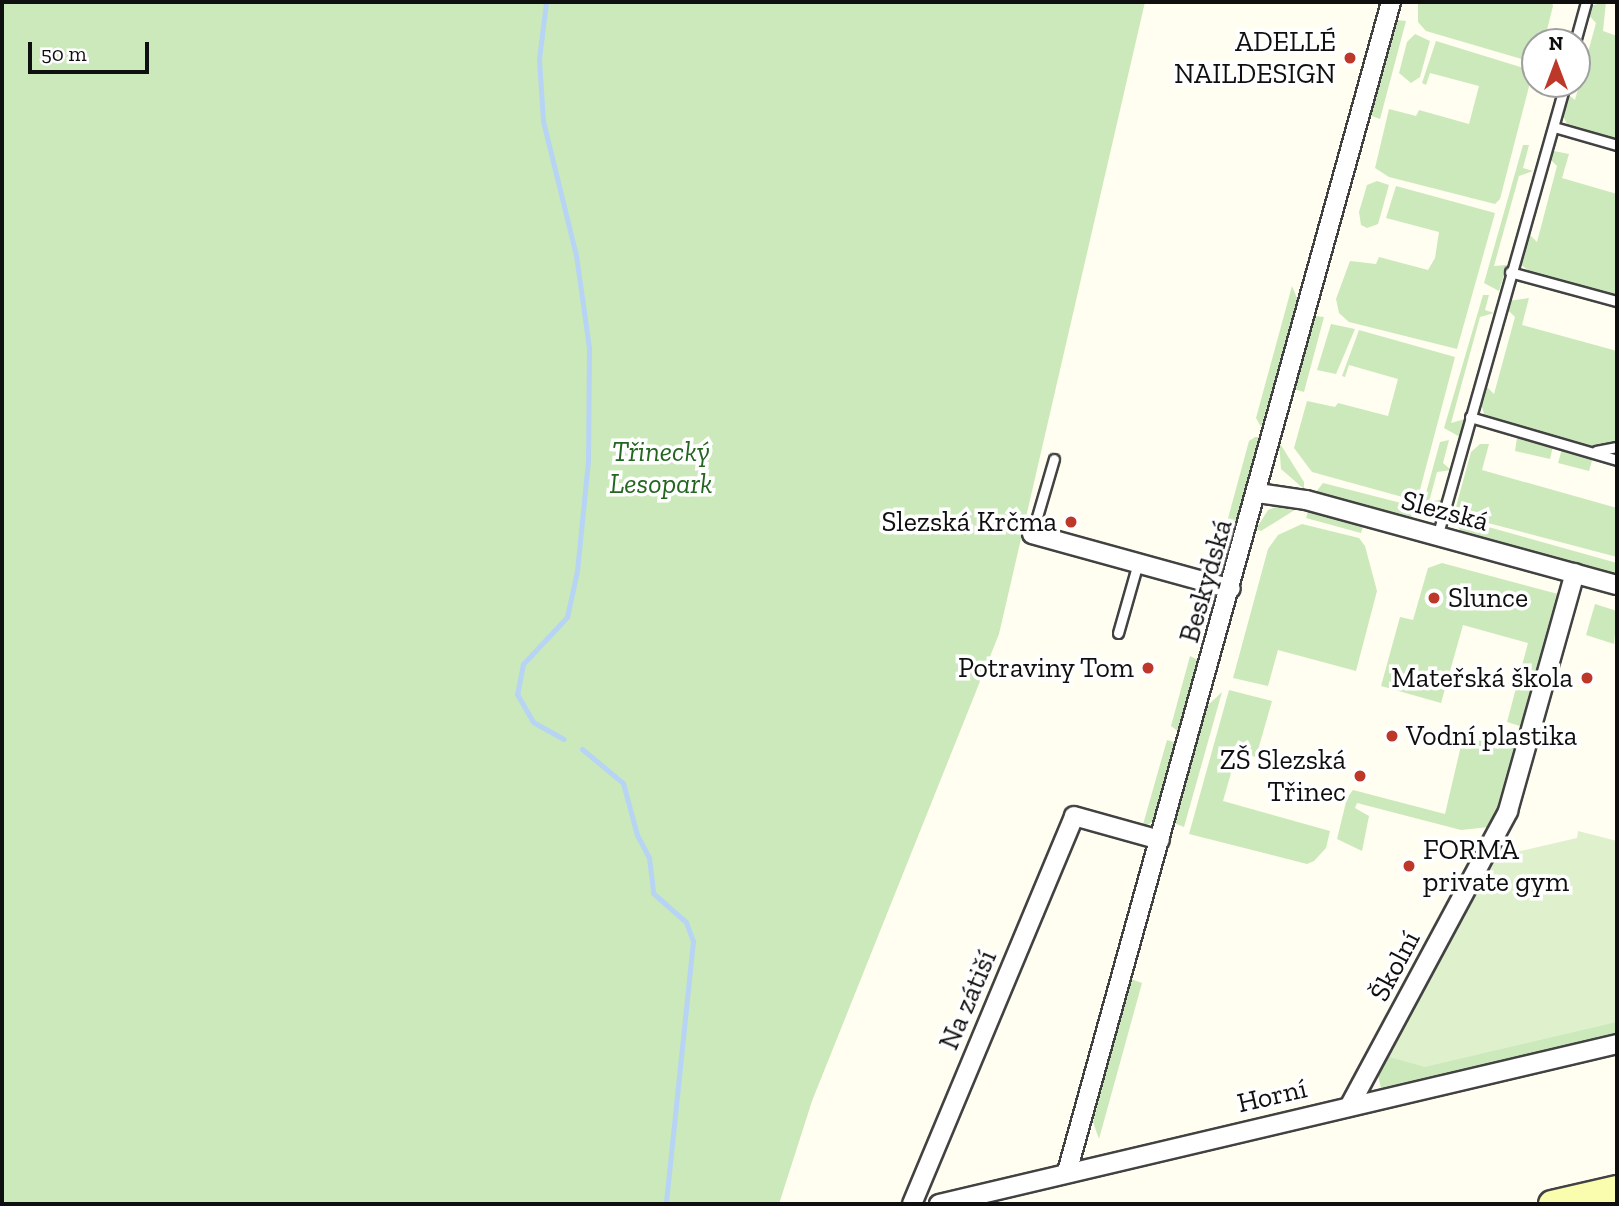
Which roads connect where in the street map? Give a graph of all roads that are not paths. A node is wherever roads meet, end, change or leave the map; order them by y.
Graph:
1 (1391, 2) edge
2 (1586, 2) edge
3 (1580, 28) edge
4 (1561, 98) edge
5 (1554, 127) junction
6 (1617, 145) edge
7 (1510, 272) junction
8 (1617, 301) edge
9 (1470, 417) junction
10 (1617, 447) edge
11 (1587, 451) junction
12 (1054, 459) dead end
13 (1617, 460) edge
14 (1258, 493) junction
15 (1032, 534) joint
16 (1437, 537) junction
17 (1138, 563) junction
18 (1575, 573) junction
19 (1617, 585) edge
20 (1231, 589) junction
21 (1118, 633) dead end
22 (1160, 840) junction
23 (1617, 1044) edge
24 (1350, 1105) junction
25 (1067, 1172) junction
26 (1617, 1189) edge
27 (912, 1204) edge
28 (939, 1204) edge
29 (1552, 1204) edge

1 - 14 street, Beskydská
2 - 3 lane
4 - 5 lane
5 - 6 lane
5 - 7 lane
7 - 8 lane
7 - 9 lane
9 - 11 lane
9 - 16 lane
10 - 11 lane
11 - 13 lane
12 - 15 lane
14 - 16 street, Slezská
14 - 20 street, Beskydská
15 - 17 street
16 - 18 street, Slezská
17 - 20 street
17 - 21 lane
18 - 19 street, Slezská
18 - 24 street, Školní
20 - 22 street, Beskydská
22 - 25 street, Beskydská
22 - 27 street, Na zátiší
23 - 24 street, Horní
24 - 25 street, Horní
25 - 28 street, Horní
26 - 29 main road

